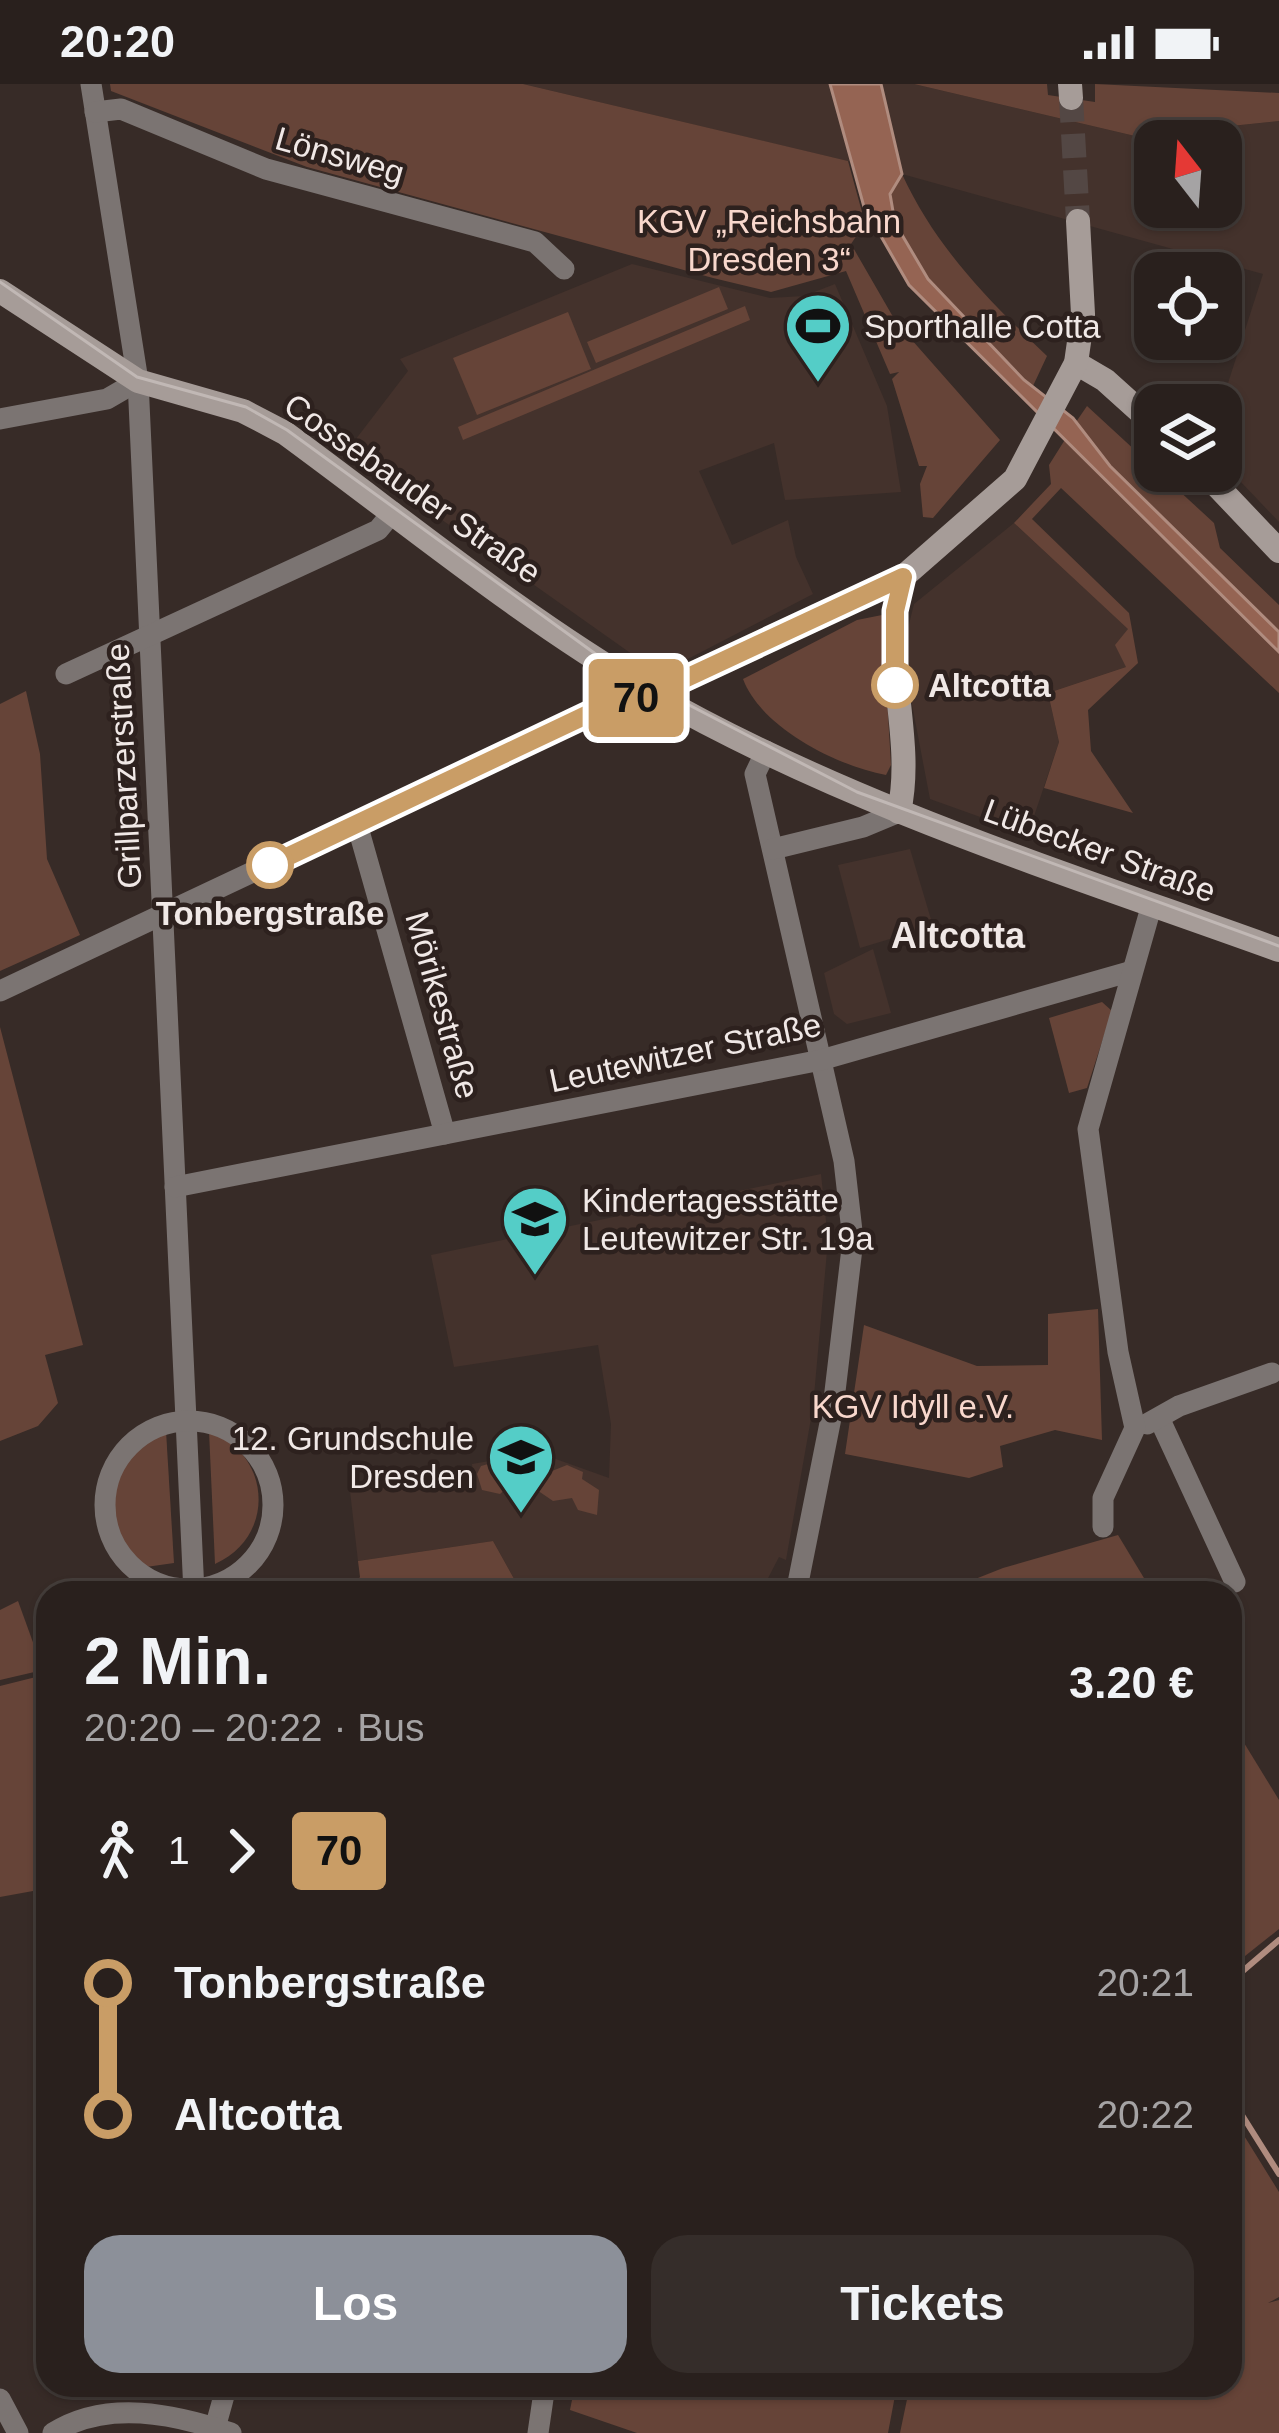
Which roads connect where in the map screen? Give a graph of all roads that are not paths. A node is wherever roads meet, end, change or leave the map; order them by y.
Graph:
1 (91, 84) edge
2 (95, 112) junction
3 (1078, 220) tunnel mouth
4 (564, 269) dead end
5 (0, 291) edge
6 (1072, 375) junction
7 (138, 381) junction
8 (1134, 405) edge
9 (0, 419) edge
10 (1223, 492) edge
11 (393, 512) junction
12 (1279, 550) edge
13 (903, 577) junction
14 (149, 634) junction
15 (66, 674) dead end
16 (652, 694) junction
17 (766, 751) junction
18 (899, 812) junction
19 (357, 824) junction
20 (773, 849) junction
21 (1153, 904) junction
22 (163, 915) junction
23 (1279, 950) edge
24 (1132, 970) junction
25 (0, 991) edge
26 (821, 1060) junction
27 (445, 1134) junction
28 (176, 1187) junction
29 (1272, 1373) dead end
30 (186, 1420) junction
31 (1160, 1420) junction
32 (1135, 1428) junction
33 (1103, 1527) dead end
34 (154, 1581) edge
35 (194, 1581) edge
36 (222, 1581) edge
37 (798, 1581) edge
38 (1235, 1581) edge
39 (226, 2397) edge
40 (543, 2397) edge
41 (0, 2399) edge
42 (223, 2430) edge
43 (19, 2433) edge
44 (52, 2433) edge
45 (538, 2433) edge

1 - 2 street, Grillparzerstraße
2 - 4 street, Lönsweg
2 - 7 street, Grillparzerstraße
3 - 6 main road
5 - 7 main road, Cossebauder Straße
6 - 8 main road
6 - 13 main road
7 - 9 street
7 - 11 main road, Cossebauder Straße
7 - 14 street, Grillparzerstraße
10 - 12 main road
11 - 14 street
11 - 16 main road, Cossebauder Straße
13 - 16 main road
13 - 18 main road
14 - 15 street
14 - 22 street, Grillparzerstraße
16 - 17 main road
16 - 19 street
17 - 18 main road
17 - 20 street
18 - 20 street
18 - 21 main road, Lübecker Straße
19 - 22 street
19 - 27 street, Mörikestraße
20 - 26 street
21 - 23 main road, Lübecker Straße
21 - 24 street
22 - 25 street
22 - 28 street, Grillparzerstraße
24 - 26 street, Leutewitzer Straße
24 - 32 street
26 - 27 street, Leutewitzer Straße
26 - 37 street
27 - 28 street, Leutewitzer Straße
28 - 30 street, Grillparzerstraße
29 - 31 street
30 - 34 street
30 - 35 street, Grillparzerstraße
30 - 36 street
31 - 32 street
31 - 38 street
32 - 33 street
39 - 42 street
40 - 45 street
41 - 43 street
42 - 44 street

